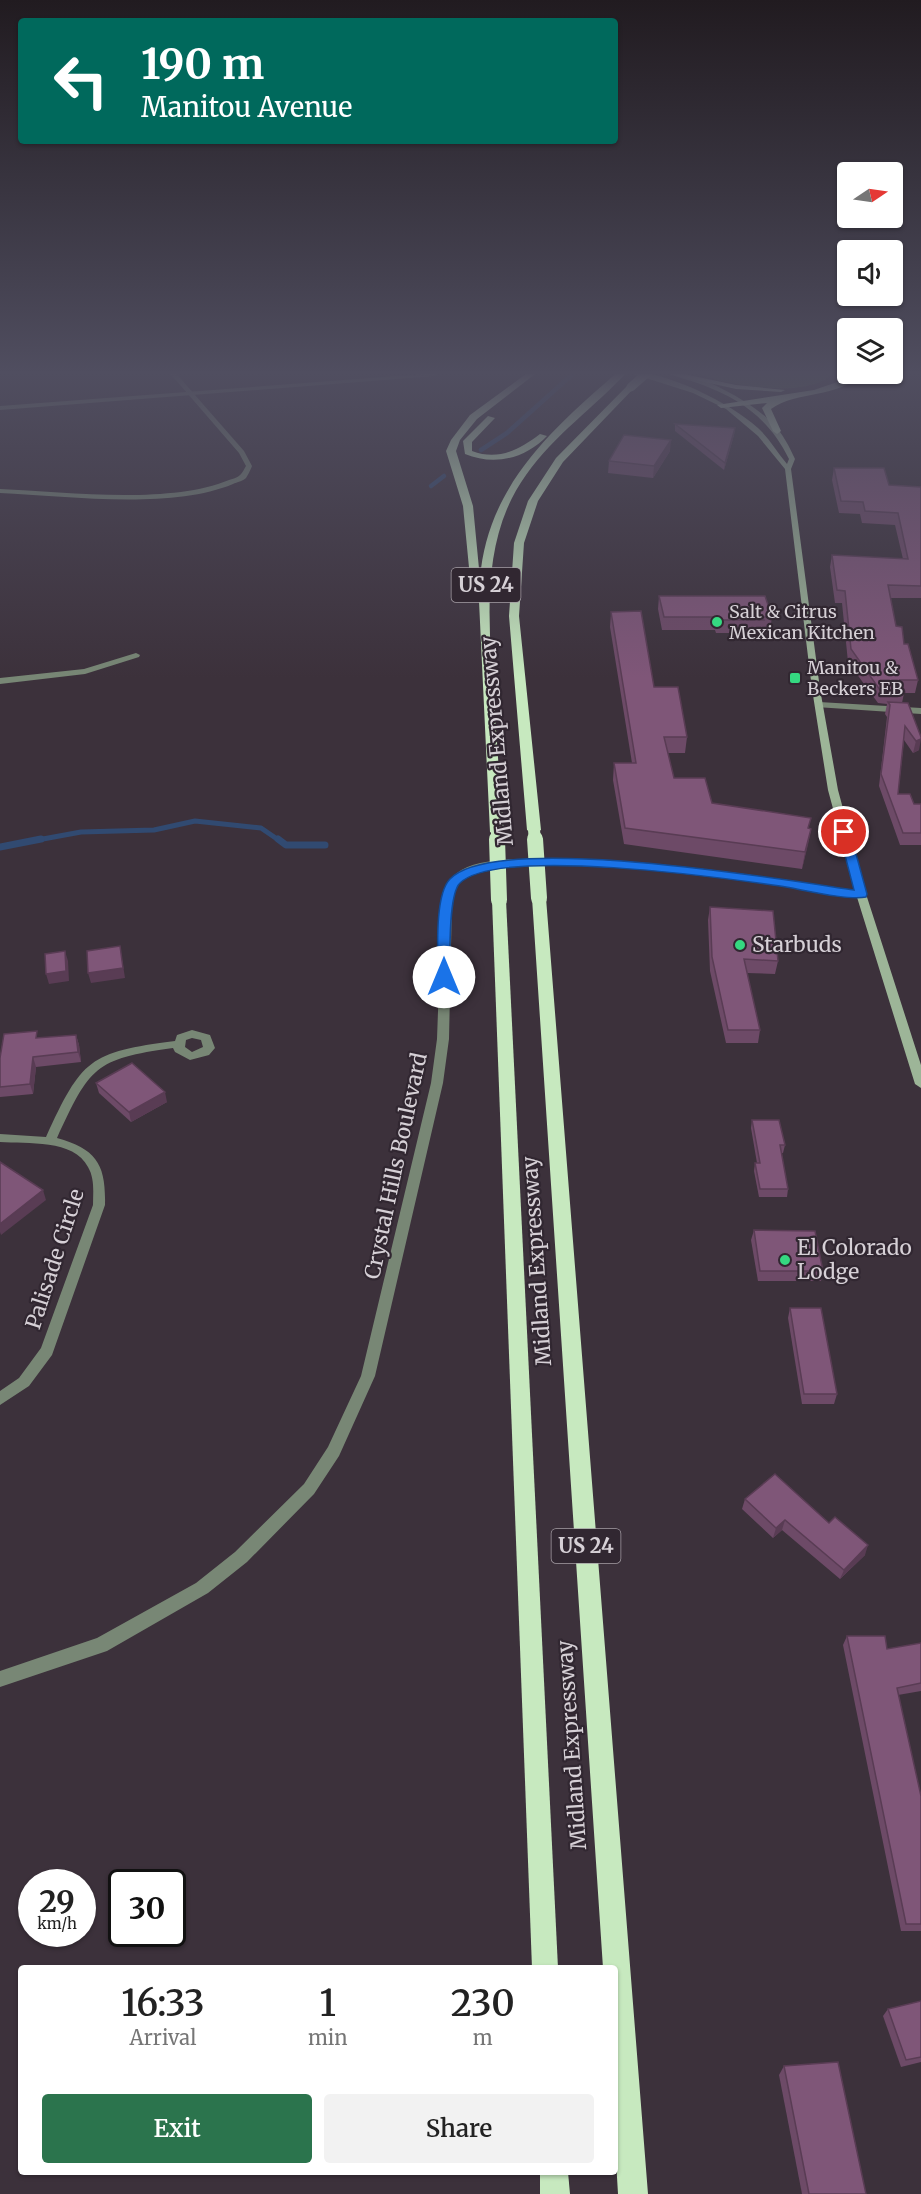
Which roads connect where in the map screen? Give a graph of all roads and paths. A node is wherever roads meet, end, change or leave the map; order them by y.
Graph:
1 (245, 473) edge
2 (457, 473) edge
3 (523, 473) edge
4 (551, 473) edge
5 (789, 473) edge
6 (0, 491) edge
7 (136, 655) dead end
8 (487, 674) junction
9 (0, 681) edge
10 (819, 705) junction
11 (921, 711) edge
12 (861, 894) junction
13 (178, 1044) dead end
14 (921, 1084) edge
15 (0, 1138) edge
16 (50, 1141) junction
17 (0, 1399) edge
18 (0, 1679) edge
19 (545, 1965) edge
20 (616, 1965) edge
21 (618, 1989) edge
22 (554, 2175) edge
23 (555, 2194) edge
24 (633, 2194) edge

1 - 6 street
2 - 8 highway
3 - 8 highway, Midland Expressway / US 24
4 - 20 highway, Midland Expressway / US 24, bridge
5 - 10 main road
7 - 9 street
8 - 19 highway, Midland Expressway / US 24, bridge
10 - 11 street
10 - 12 main road
12 - 14 main road
12 - 18 street, Crystal Hills Boulevard
13 - 16 street
15 - 16 street, Palisade Circle
16 - 17 street, Palisade Circle
21 - 24 highway, Midland Expressway / US 24, bridge
22 - 23 highway

